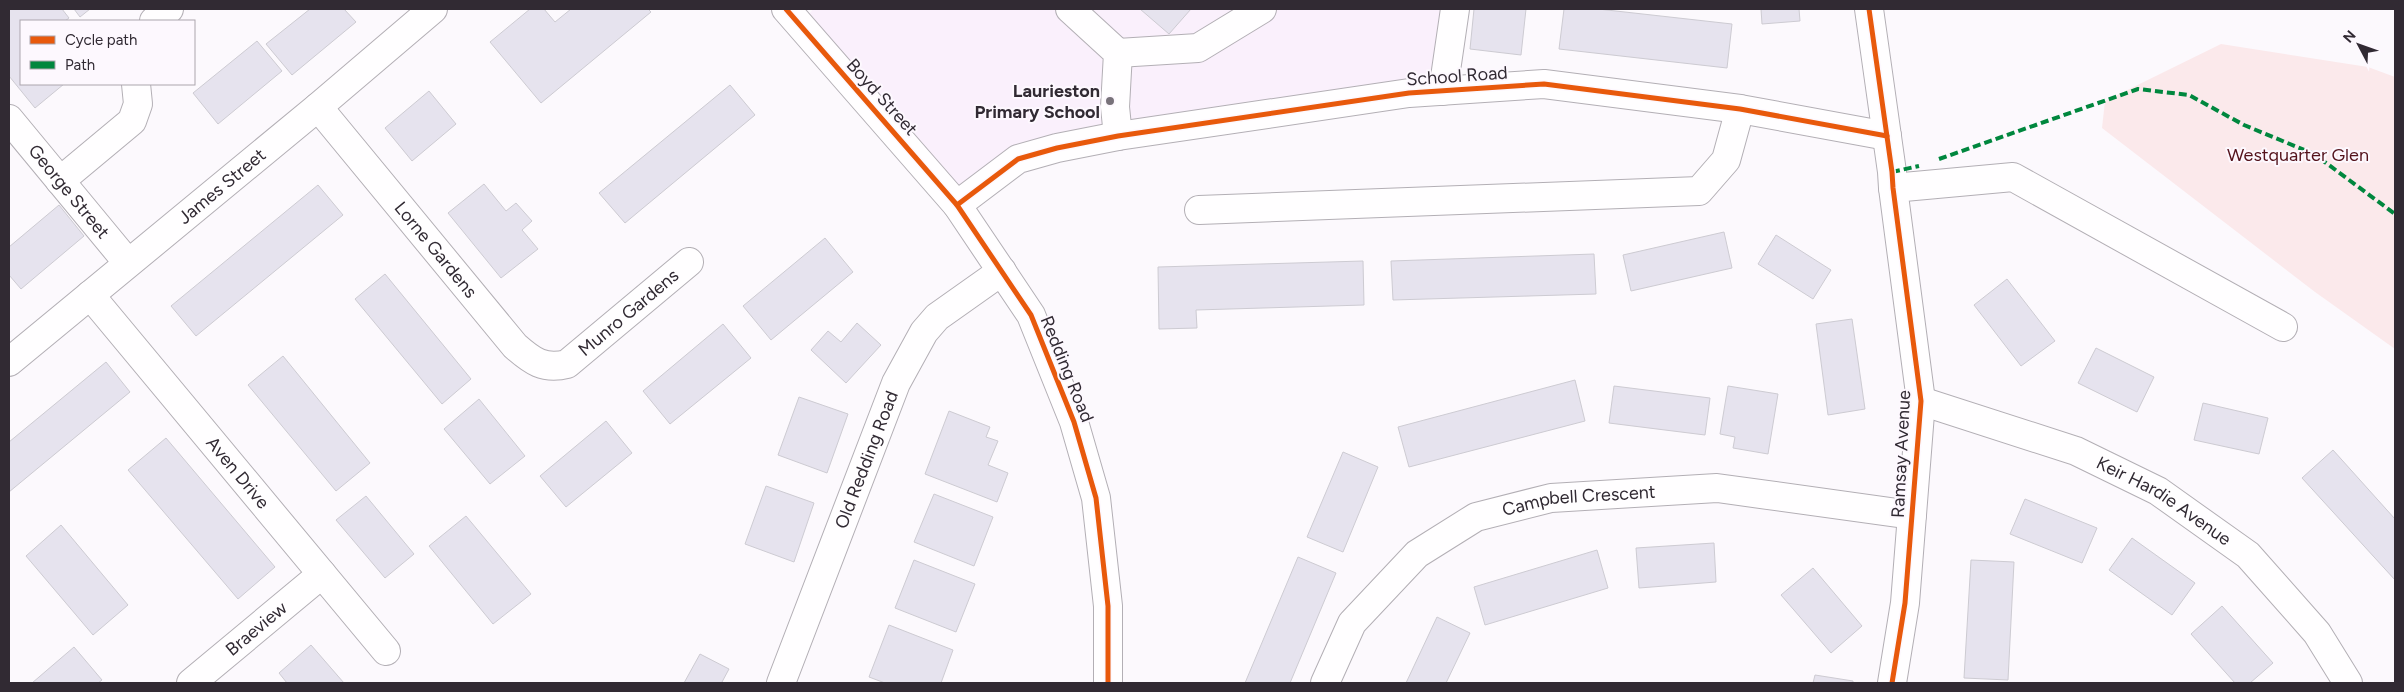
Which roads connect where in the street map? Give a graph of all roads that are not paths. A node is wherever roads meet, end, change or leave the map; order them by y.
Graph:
1 (169, 9) edge
2 (434, 9) edge
3 (786, 9) edge
4 (1070, 9) edge
5 (1262, 9) edge
6 (1455, 9) edge
7 (1869, 9) edge
8 (155, 20) edge
9 (1118, 53) junction
10 (136, 85) edge
11 (1442, 91) junction
12 (318, 107) junction
13 (1740, 108) junction
14 (9, 119) edge
15 (1118, 136) junction
16 (1887, 136) junction
17 (60, 181) junction
18 (1893, 188) junction
19 (957, 205) junction
20 (1199, 210) dead end
21 (689, 262) dead end
22 (128, 263) junction
23 (1002, 271) junction
24 (90, 295) junction
25 (2284, 327) dead end
26 (9, 362) edge
27 (567, 364) joint
28 (1921, 401) junction
29 (1912, 515) junction
30 (322, 574) junction
31 (386, 651) dead end
32 (191, 683) edge
33 (781, 683) edge
34 (1108, 683) edge
35 (1324, 683) edge
36 (1892, 683) edge
37 (2348, 683) edge

1 - 8 street
2 - 12 street, James Street
3 - 19 street, Boyd Street
4 - 9 street
5 - 9 street
6 - 11 street
7 - 16 street, Ramsay Avenue
9 - 15 street
10 - 17 street
11 - 13 street, School Road
11 - 15 street, School Road
12 - 22 street, James Street
12 - 27 street, Lorne Gardens
13 - 16 street, School Road
13 - 20 street
14 - 17 street, George Street
15 - 19 street, School Road
16 - 18 street, Ramsay Avenue
17 - 22 street, George Street
18 - 25 street
18 - 28 street, Ramsay Avenue
19 - 23 street, Redding Road
21 - 27 street, Munro Gardens
22 - 24 street, James Street
23 - 33 street, Old Redding Road
23 - 34 street, Redding Road
24 - 26 street, James Street
24 - 30 street, Aven Drive
28 - 29 street, Ramsay Avenue
28 - 37 street, Keir Hardie Avenue
29 - 35 street, Campbell Crescent
29 - 36 street, Ramsay Avenue
30 - 31 street, Aven Drive
30 - 32 street, Braeview

